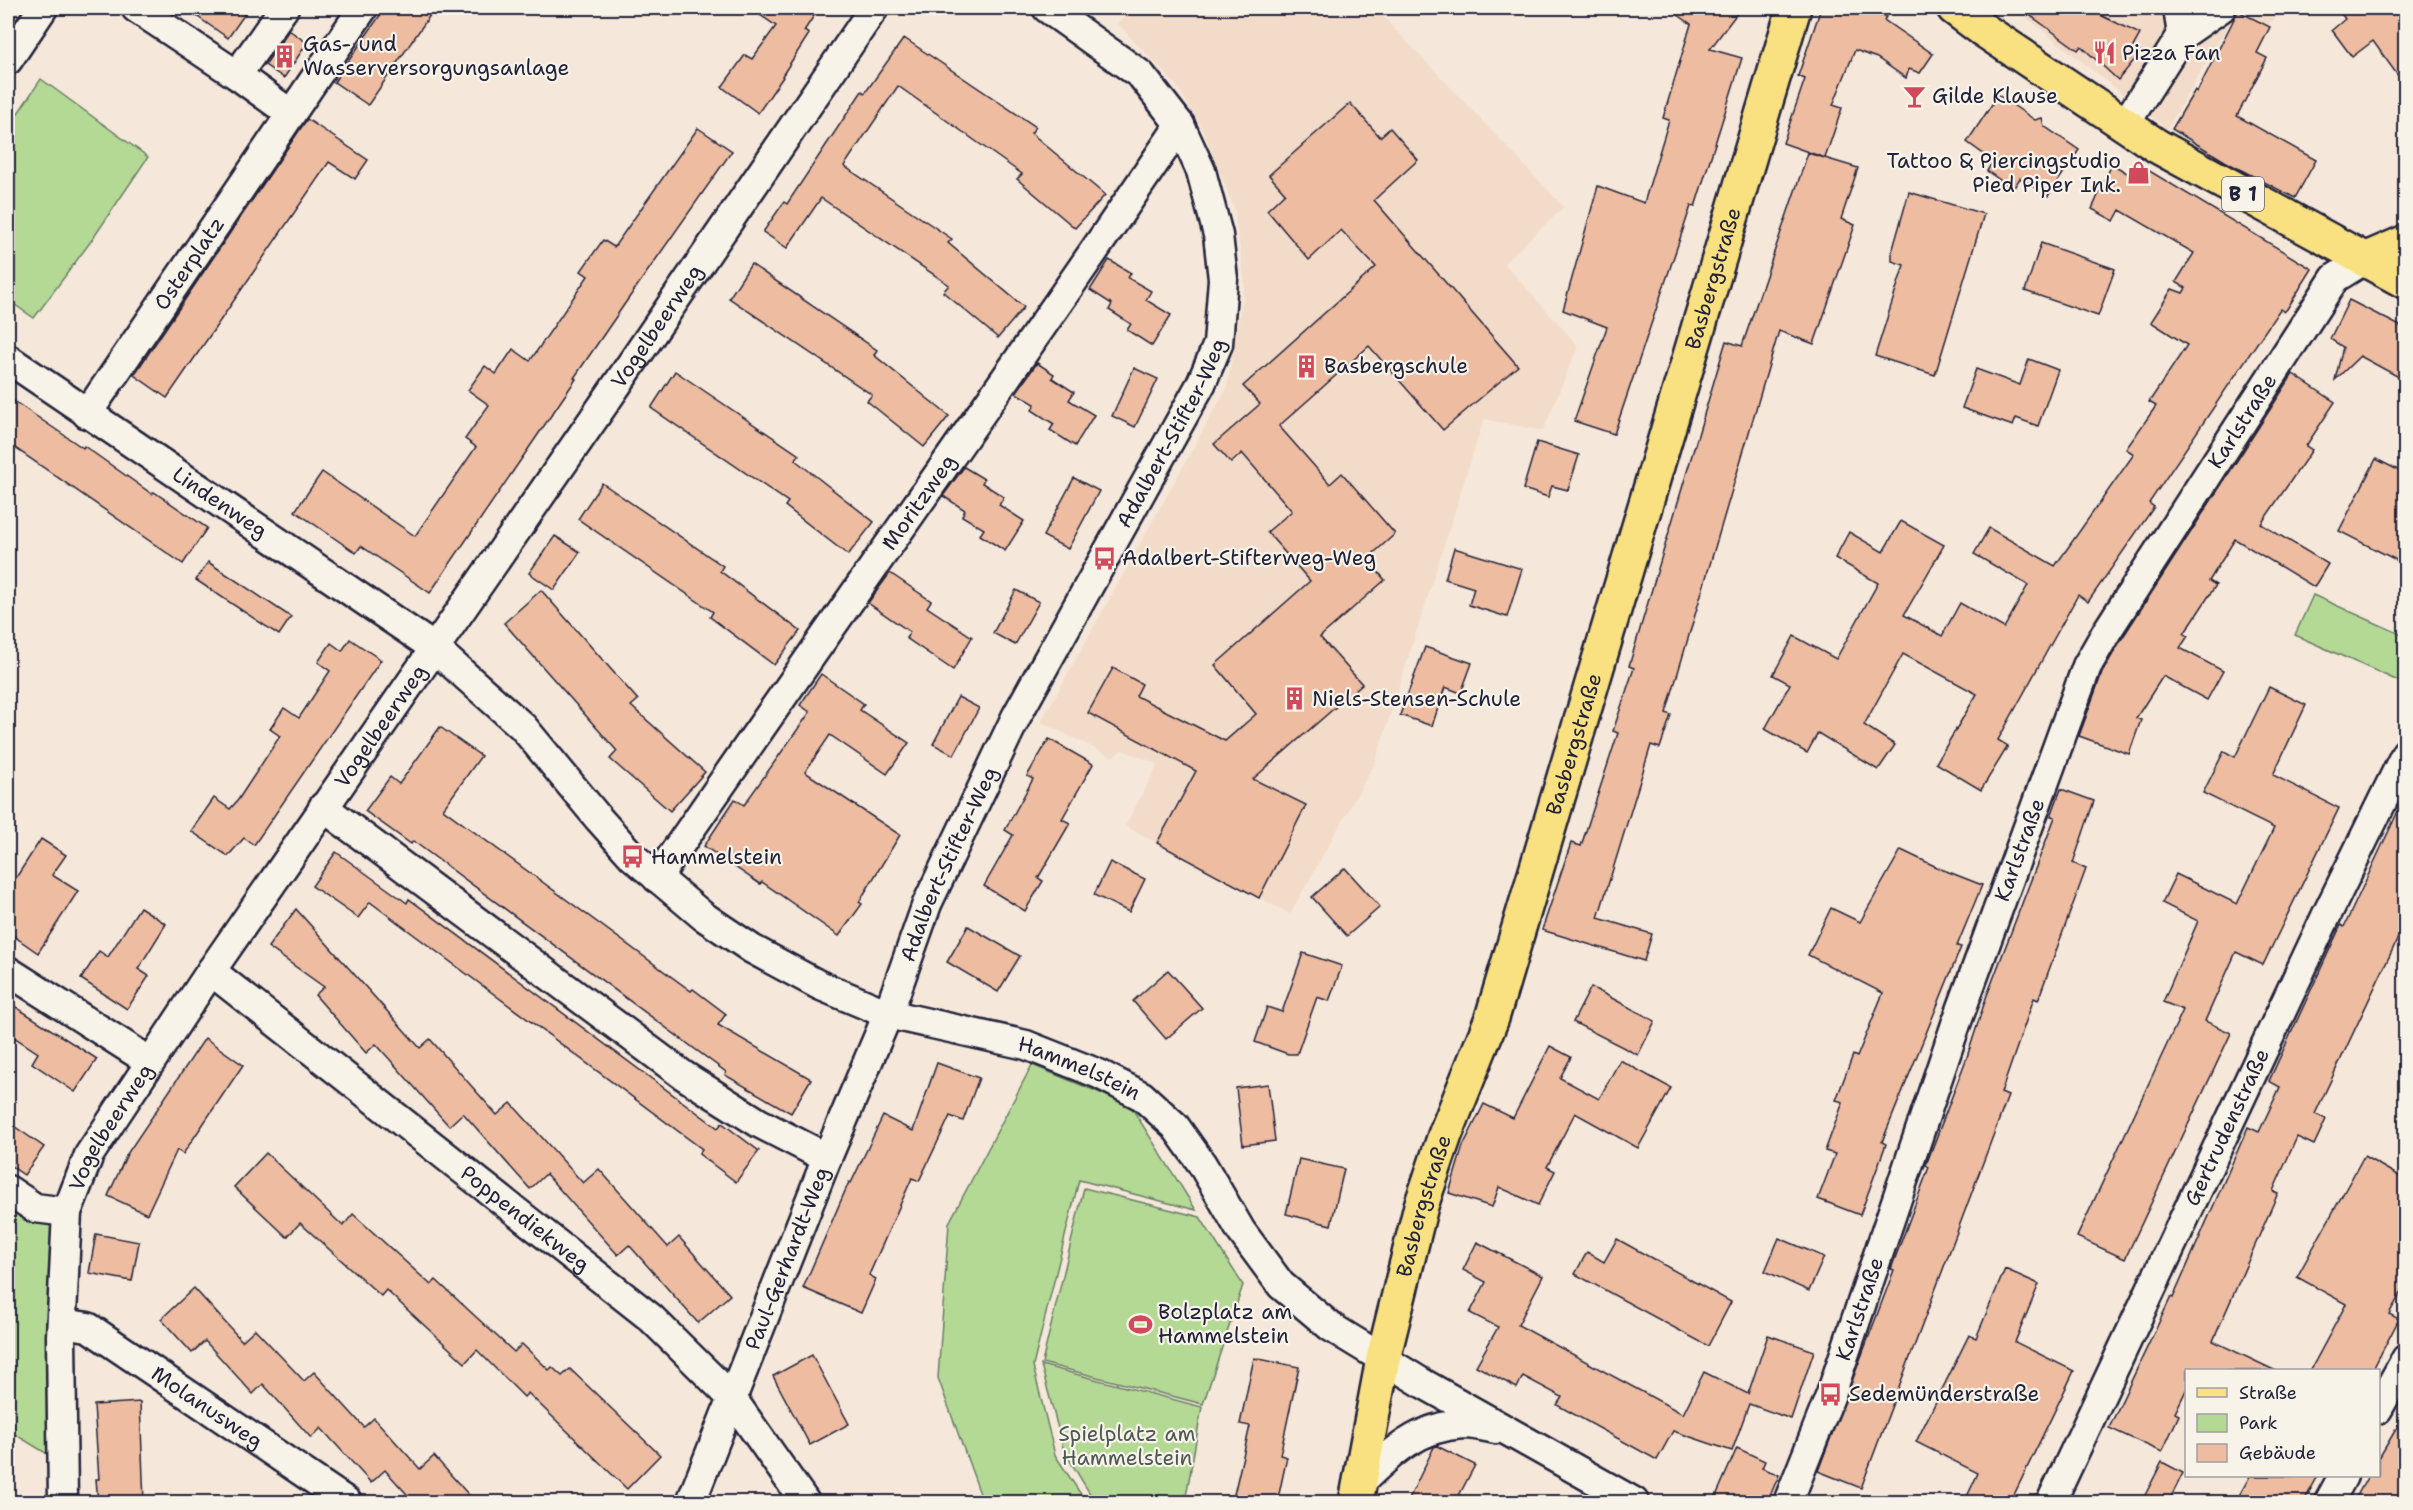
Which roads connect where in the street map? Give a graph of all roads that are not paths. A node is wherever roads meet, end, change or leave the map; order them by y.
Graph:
1 (43, 8) edge
2 (136, 8) edge
3 (284, 8) edge
4 (363, 8) edge
5 (874, 8) edge
6 (1047, 8) edge
7 (1794, 8) edge
8 (1954, 8) edge
9 (2221, 8) edge
10 (2180, 21) edge
11 (8, 60) edge
12 (237, 75) junction
13 (291, 114) junction
14 (1180, 125) junction
15 (2124, 126) junction
16 (2406, 242) edge
17 (2364, 260) junction
18 (2406, 282) edge
19 (8, 359) edge
20 (87, 414) junction
21 (433, 647) junction
22 (2406, 753) edge
23 (324, 807) junction
24 (657, 878) junction
25 (8, 971) edge
26 (211, 971) junction
27 (888, 1014) junction
28 (149, 1062) junction
29 (827, 1158) junction
30 (8, 1190) edge
31 (67, 1212) junction
32 (62, 1323) junction
33 (1383, 1359) junction
34 (2406, 1359) edge
35 (731, 1397) junction
36 (2380, 1407) edge
37 (1510, 1431) junction
38 (2342, 1477) edge
39 (1358, 1492) edge
40 (63, 1503) edge
41 (347, 1503) edge
42 (691, 1503) edge
43 (805, 1503) edge
44 (1634, 1503) edge
45 (1788, 1503) edge
46 (2051, 1503) edge
47 (2329, 1503) edge

1 - 11 street
2 - 12 street
3 - 12 street
4 - 13 street, Osterplatz
5 - 21 street, Vogelbeerweg
6 - 14 street, Adalbert-Stifter-Weg
7 - 33 main road, Basbergstraße
8 - 15 main road, B 1
9 - 10 street
10 - 15 street
12 - 13 street
13 - 20 street, Osterplatz
14 - 24 street, Moritzweg
14 - 27 street, Adalbert-Stifter-Weg
15 - 17 main road, B 1
16 - 17 main road
17 - 18 main road, B 1
17 - 45 street, Karlstraße
19 - 20 street, Lindenweg
20 - 21 street, Lindenweg
21 - 23 street, Vogelbeerweg
21 - 24 street, Hammelstein
22 - 46 street, Gertrudenstraße
23 - 26 street, Vogelbeerweg
23 - 29 street
24 - 27 street, Hammelstein
25 - 28 street
26 - 28 street, Vogelbeerweg
26 - 35 street, Poppendiekweg
27 - 29 street, Paul-Gerhardt-Weg
27 - 33 street, Hammelstein
28 - 31 street, Vogelbeerweg
29 - 35 street, Paul-Gerhardt-Weg
30 - 31 street
31 - 32 street, Vogelbeerweg
32 - 40 street, Vogelbeerweg
32 - 41 street, Molanusweg
33 - 37 street
33 - 39 main road, Basbergstraße
34 - 36 street
35 - 42 street, Paul-Gerhardt-Weg
35 - 43 street, Poppendiekweg
37 - 39 street, Basbergstraße
37 - 44 street
38 - 47 street

